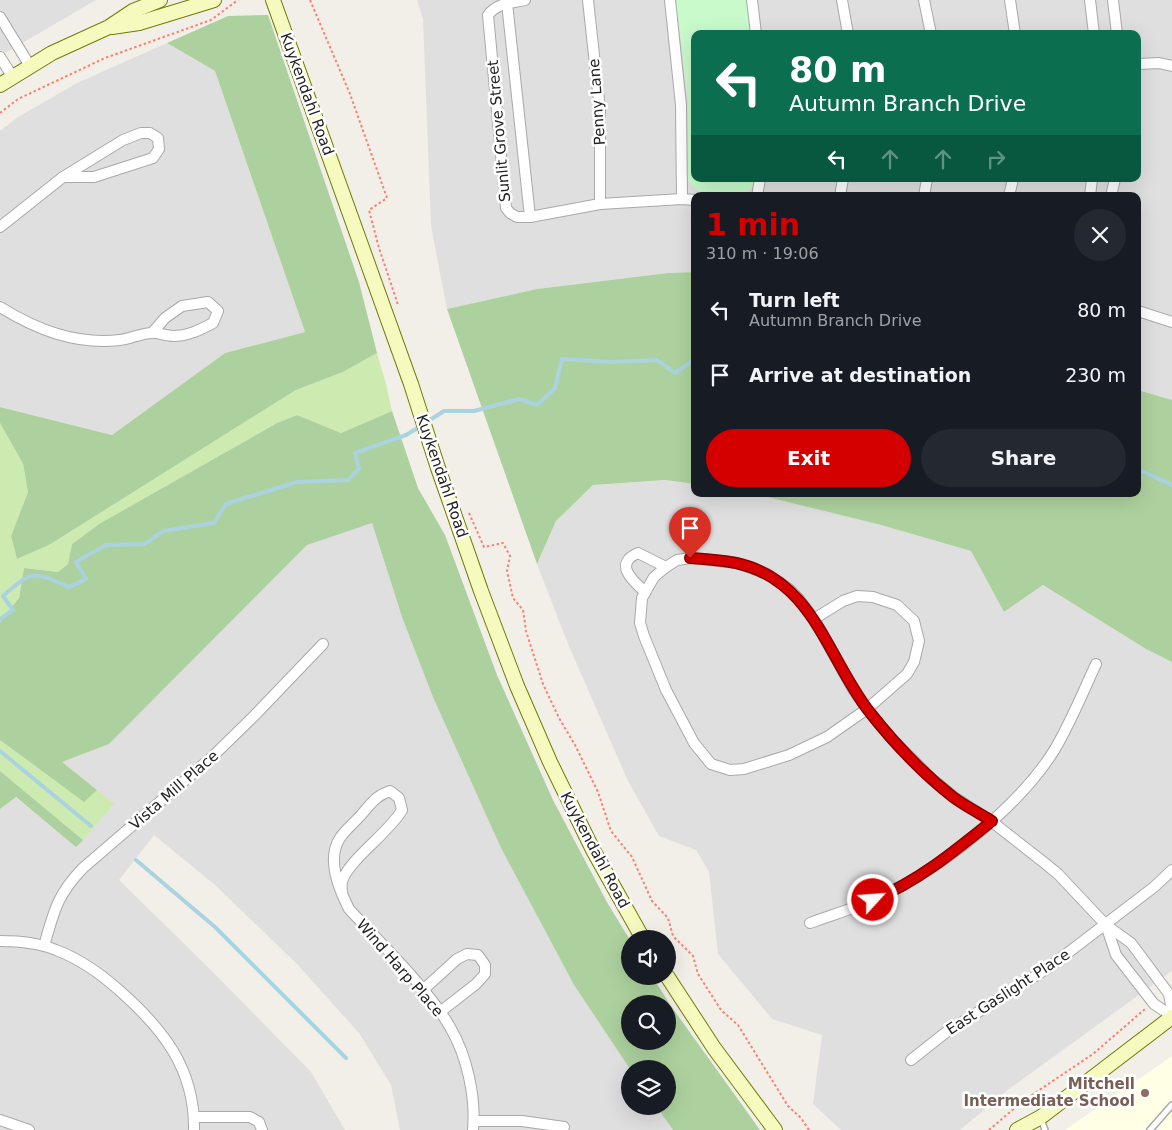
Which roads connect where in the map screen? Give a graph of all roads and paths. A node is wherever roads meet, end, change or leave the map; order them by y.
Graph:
1 (160, 0) edge
2 (214, 0) edge
3 (238, 0) edge
4 (273, 0) edge
5 (310, 0) edge
6 (525, 0) edge
7 (588, 0) edge
8 (670, 0) edge
9 (752, 0) edge
10 (842, 0) edge
11 (924, 0) edge
12 (1010, 0) edge
13 (1090, 0) edge
14 (1113, 0) edge
15 (507, 3) junction
16 (0, 17) edge
17 (109, 27) junction
18 (756, 30) edge
19 (847, 30) edge
20 (930, 30) edge
21 (1014, 30) edge
22 (1094, 30) edge
23 (1116, 30) edge
24 (0, 57) edge
25 (1141, 64) edge
26 (30, 66) junction
27 (1172, 66) edge
28 (12, 76) junction
29 (0, 85) edge
30 (0, 112) edge
31 (63, 177) junction
32 (682, 199) junction
33 (691, 200) edge
34 (600, 204) junction
35 (530, 217) junction
36 (0, 227) edge
37 (0, 307) edge
38 (400, 312) dead end
39 (1141, 312) edge
40 (1172, 322) edge
41 (152, 332) junction
42 (469, 514) dead end
43 (666, 567) junction
44 (645, 592) junction
45 (814, 619) junction
46 (323, 644) dead end
47 (1096, 664) dead end
48 (867, 709) junction
49 (992, 821) junction
50 (1172, 870) edge
51 (342, 894) junction
52 (810, 923) dead end
53 (1106, 925) junction
54 (637, 930) edge
55 (0, 941) edge
56 (44, 946) junction
57 (673, 985) edge
58 (423, 990) junction
59 (1154, 1004) junction
60 (1172, 1011) edge
61 (440, 1012) junction
62 (1172, 1016) edge
63 (911, 1060) dead end
64 (1172, 1105) edge
65 (194, 1117) junction
66 (0, 1120) edge
67 (1043, 1123) edge
68 (474, 1126) edge
69 (564, 1127) dead end
70 (29, 1130) edge
71 (194, 1130) edge
72 (262, 1130) edge
73 (776, 1130) edge
74 (809, 1130) edge
75 (989, 1130) edge
76 (1017, 1130) edge
77 (1030, 1130) edge
78 (1150, 1130) edge

1 - 17 main road
2 - 17 main road
3 - 30 path
4 - 54 main road, Kuykendahl Road
5 - 38 path
6 - 15 street
7 - 34 street, Penny Lane
8 - 32 street
9 - 18 street
10 - 19 street
11 - 20 street
12 - 21 street
13 - 22 street
14 - 23 street
15 - 35 street, Sunlit Grove Street
15 - 35 street, Sunlit Grove Street
16 - 26 street
17 - 26 main road
24 - 28 street
25 - 27 street
26 - 28 main road
28 - 29 main road
31 - 31 street
31 - 36 street
32 - 33 street
32 - 34 street
34 - 35 street
37 - 41 street
39 - 40 street
41 - 41 street
42 - 74 path
43 - 44 street
43 - 44 street
43 - 45 street
44 - 48 street
45 - 48 street
45 - 48 street
46 - 56 street, Vista Mill Place
47 - 49 street
48 - 49 street
49 - 52 street
49 - 53 street
50 - 53 street, East Gaslight Place
51 - 51 street, Wind Harp Place
51 - 58 street, Wind Harp Place
53 - 59 street
53 - 60 street
53 - 63 street, East Gaslight Place
55 - 56 street
56 - 65 street
57 - 73 main road
58 - 61 street, Wind Harp Place
58 - 61 street
59 - 62 street
59 - 75 path
61 - 68 street, Wind Harp Place
62 - 67 main road
64 - 78 lane
65 - 71 street
65 - 72 street
66 - 70 street
67 - 76 main road
67 - 77 main road
68 - 69 street

